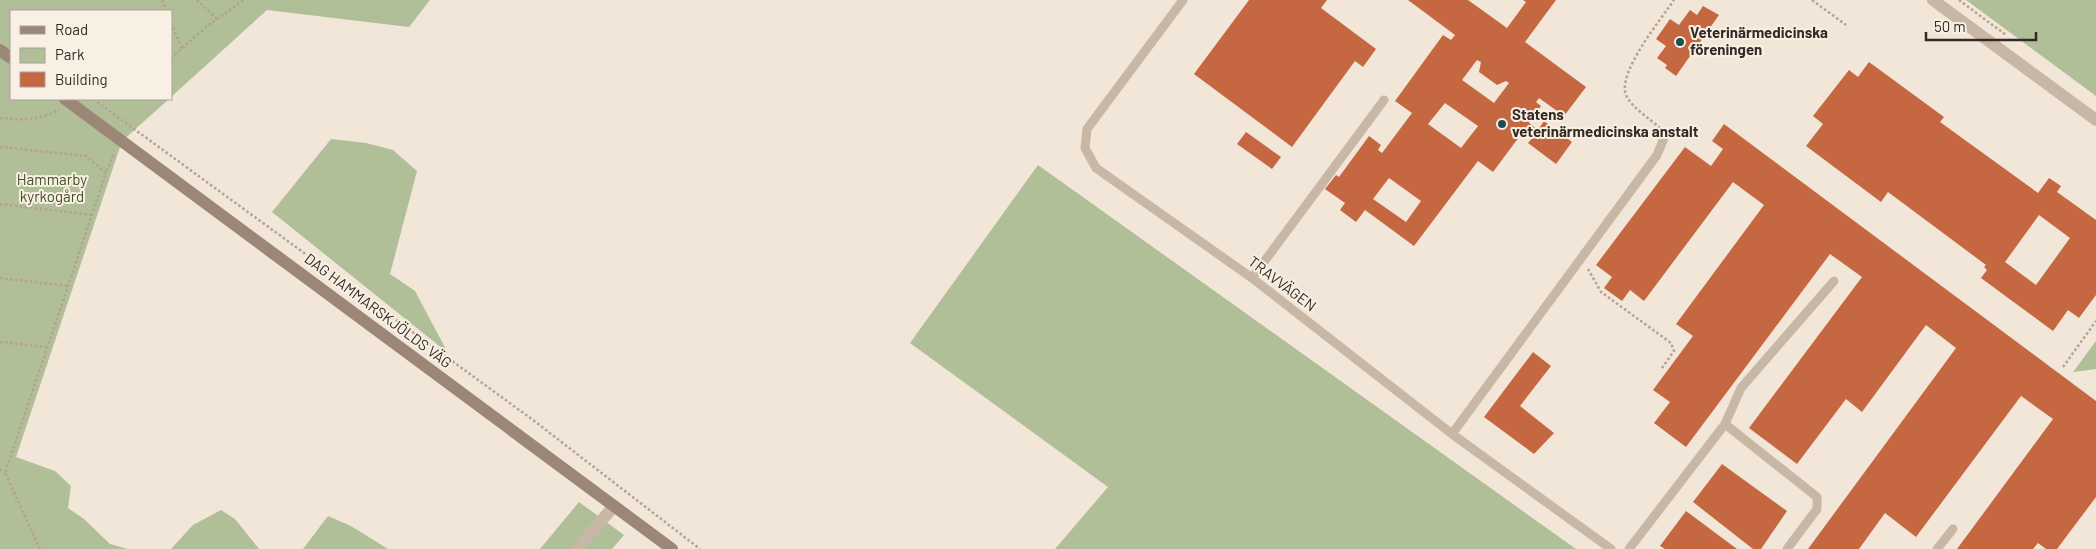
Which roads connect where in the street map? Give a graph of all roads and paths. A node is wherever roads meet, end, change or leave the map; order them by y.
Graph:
1 (197, 0) edge
2 (244, 0) edge
3 (1183, 0) edge
4 (1674, 0) edge
5 (1812, 0) edge
6 (1933, 0) edge
7 (217, 19) junction
8 (172, 24) edge
9 (1846, 24) dead end
10 (182, 49) junction
11 (172, 57) edge
12 (67, 100) edge
13 (94, 100) edge
14 (1384, 100) dead end
15 (0, 118) edge
16 (2096, 120) edge
17 (1664, 138) joint
18 (0, 147) edge
19 (118, 147) dead end
20 (106, 173) junction
21 (0, 204) edge
22 (92, 215) junction
23 (1582, 257) junction
24 (0, 278) edge
25 (1252, 278) junction
26 (1834, 281) dead end
27 (68, 286) junction
28 (2096, 321) edge
29 (0, 342) edge
30 (47, 347) junction
31 (1662, 368) dead end
32 (2063, 368) dead end
33 (1726, 424) junction
34 (1452, 434) junction
35 (0, 469) edge
36 (5, 473) junction
37 (614, 506) junction
38 (1953, 529) dead end
39 (40, 549) edge
40 (577, 549) edge
41 (672, 549) edge
42 (700, 549) edge
43 (1611, 549) edge
44 (1629, 549) edge
45 (1787, 549) edge
46 (1937, 549) edge

1 - 7 path
2 - 7 path
3 - 25 lane, TRAVVÄGEN
4 - 17 path
5 - 9 path
6 - 16 street
7 - 10 path
8 - 10 path
10 - 11 path
12 - 15 path
12 - 37 main road, DAG HAMMARSKJÖLDS VÄG
13 - 42 path
14 - 25 lane
17 - 23 lane
18 - 20 path
19 - 20 path
20 - 22 path
21 - 22 path
22 - 27 path
23 - 31 path
23 - 34 lane
24 - 27 path
25 - 34 lane, TRAVVÄGEN
26 - 33 lane
27 - 30 path
28 - 32 path
29 - 30 path
30 - 36 path
33 - 44 lane
33 - 45 lane
34 - 43 lane, TRAVVÄGEN
35 - 36 path
36 - 39 path
37 - 40 street
37 - 41 main road, DAG HAMMARSKJÖLDS VÄG
38 - 46 lane

